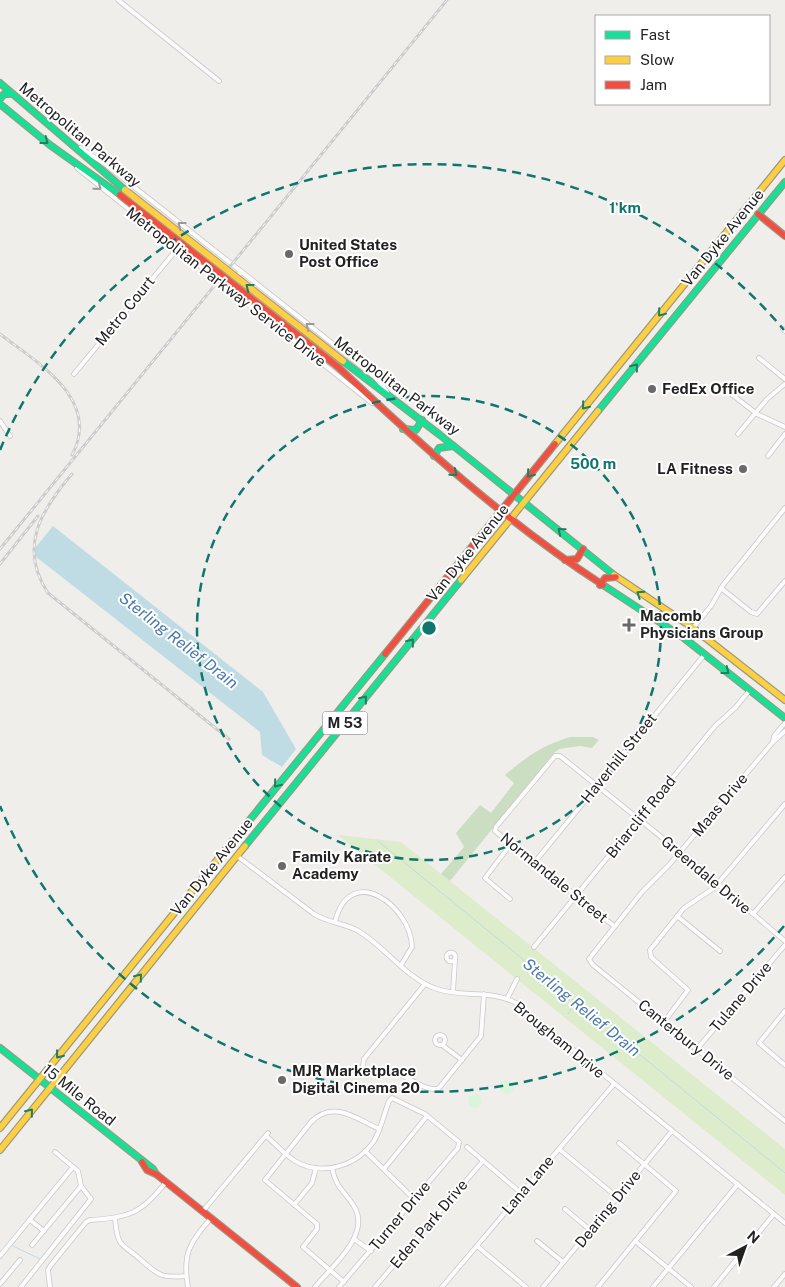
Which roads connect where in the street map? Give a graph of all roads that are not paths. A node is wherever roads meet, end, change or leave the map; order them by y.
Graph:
1 (118, 0) edge
2 (219, 81) dead end
3 (0, 83) edge
4 (12, 94) junction
5 (0, 99) edge
6 (0, 104) edge
7 (68, 141) junction
8 (62, 154) junction
9 (785, 160) edge
10 (767, 182) junction
11 (785, 182) edge
12 (123, 192) junction
13 (772, 197) junction
14 (758, 214) junction
15 (785, 236) edge
16 (177, 248) junction
17 (220, 256) junction
18 (207, 272) junction
19 (695, 272) junction
20 (242, 273) junction
21 (701, 285) junction
22 (228, 289) junction
23 (676, 294) junction
24 (682, 308) junction
25 (759, 358) dead end
26 (616, 368) junction
27 (74, 374) dead end
28 (785, 379) edge
29 (621, 383) junction
30 (785, 384) edge
31 (730, 393) dead end
32 (390, 396) junction
33 (755, 413) junction
34 (392, 418) junction
35 (422, 420) junction
36 (0, 421) edge
37 (569, 426) junction
38 (785, 427) edge
39 (403, 429) junction
40 (738, 434) dead end
41 (785, 434) edge
42 (10, 436) dead end
43 (575, 440) junction
44 (454, 446) junction
45 (434, 456) junction
46 (768, 456) dead end
47 (515, 494) junction
48 (525, 502) junction
49 (785, 508) edge
50 (501, 510) junction
51 (512, 518) junction
52 (583, 549) junction
53 (564, 560) junction
54 (617, 577) junction
55 (442, 582) junction
56 (785, 582) edge
57 (600, 585) junction
58 (721, 588) junction
59 (446, 599) junction
60 (421, 608) junction
61 (666, 611) junction
62 (654, 619) junction
63 (427, 623) junction
64 (686, 624) junction
65 (694, 628) junction
66 (676, 633) junction
67 (705, 654) junction
68 (383, 655) junction
69 (387, 672) junction
70 (750, 690) junction
71 (783, 699) edge
72 (770, 705) junction
73 (785, 718) edge
74 (785, 723) edge
75 (785, 731) edge
76 (319, 733) junction
77 (773, 742) junction
78 (324, 748) junction
79 (294, 763) junction
80 (300, 777) junction
81 (597, 786) junction
82 (785, 804) edge
83 (639, 820) junction
84 (495, 830) joint
85 (511, 844) junction
86 (680, 852) junction
87 (237, 856) junction
88 (218, 858) junction
89 (534, 863) junction
90 (224, 872) junction
91 (785, 877) edge
92 (718, 884) junction
93 (195, 886) junction
94 (576, 896) junction
95 (202, 899) junction
96 (510, 899) dead end
97 (753, 914) junction
98 (677, 916) junction
99 (335, 922) junction
100 (614, 926) junction
101 (785, 941) edge
102 (785, 945) edge
103 (534, 947) dead end
104 (720, 951) dead end
105 (590, 959) joint
106 (453, 962) dead end
107 (401, 964) junction
108 (517, 979) dead end
109 (118, 982) junction
110 (425, 984) junction
111 (453, 992) junction
112 (484, 994) junction
113 (124, 995) junction
114 (507, 999) junction
115 (98, 1006) junction
116 (785, 1011) edge
117 (104, 1020) junction
118 (664, 1022) junction
119 (444, 1045) dead end
120 (0, 1048) edge
121 (697, 1049) junction
122 (462, 1060) junction
123 (785, 1065) edge
124 (40, 1079) junction
125 (614, 1084) junction
126 (50, 1088) junction
127 (428, 1116) junction
128 (785, 1120) edge
129 (0, 1128) edge
130 (379, 1129) junction
131 (672, 1131) junction
132 (619, 1143) dead end
133 (467, 1147) dead end
134 (559, 1149) junction
135 (0, 1150) edge
136 (366, 1151) junction
137 (56, 1152) dead end
138 (285, 1154) junction
139 (482, 1160) junction
140 (644, 1164) junction
141 (73, 1167) junction
142 (316, 1168) junction
143 (332, 1168) junction
144 (384, 1169) junction
145 (166, 1182) junction
146 (738, 1184) junction
147 (80, 1186) junction
148 (521, 1193) junction
149 (617, 1197) junction
150 (414, 1199) junction
151 (294, 1205) junction
152 (564, 1209) dead end
153 (203, 1211) junction
154 (774, 1214) junction
155 (211, 1218) junction
156 (115, 1219) junction
157 (30, 1220) junction
158 (785, 1223) edge
159 (590, 1230) junction
160 (44, 1231) junction
161 (354, 1239) junction
162 (537, 1241) dead end
163 (635, 1241) junction
164 (32, 1245) dead end
165 (477, 1246) junction
166 (371, 1251) junction
167 (0, 1256) edge
168 (20, 1260) dead end
169 (564, 1262) junction
170 (668, 1268) junction
171 (329, 1270) junction
172 (785, 1274) edge
173 (186, 1276) junction
174 (344, 1282) junction
175 (1, 1286) edge
176 (21, 1287) edge
177 (50, 1287) edge
178 (188, 1287) edge
179 (297, 1287) edge
180 (315, 1287) edge
181 (340, 1287) edge
182 (375, 1287) edge
183 (442, 1287) edge
184 (526, 1287) edge
185 (543, 1287) edge
186 (598, 1287) edge
187 (653, 1287) edge
188 (691, 1287) edge
189 (714, 1287) edge
190 (774, 1287) edge

1 - 2 street
3 - 4 main road, Metropolitan Parkway
4 - 5 main road
4 - 7 main road, Metropolitan Parkway
6 -> 8 main road, Metropolitan Parkway
7 - 12 main road, Metropolitan Parkway
17 -> 7 street, Metropolitan Parkway Service Drive
8 - 12 main road, Metropolitan Parkway
8 -> 16 street, Metropolitan Parkway Service Drive
9 - 10 main road, Van Dyke Avenue / M 53
10 - 13 main road
10 - 19 main road, Van Dyke Avenue / M 53
11 - 13 main road, Van Dyke Avenue / M 53
32 -> 12 main road, Metropolitan Parkway, bridge
12 - 34 main road, Metropolitan Parkway, bridge
13 - 14 main road, Van Dyke Avenue / M 53
14 - 15 main road
14 - 21 main road, Van Dyke Avenue / M 53
16 - 18 street, Metropolitan Parkway Service Drive
16 - 27 street, Metro Court
17 - 18 street
17 - 20 street, Metropolitan Parkway Service Drive
18 - 22 street, Metropolitan Parkway Service Drive
19 - 21 main road
19 - 23 main road, Van Dyke Avenue / M 53
20 - 22 street
32 -> 20 street, Metropolitan Parkway Service Drive
21 - 24 main road, Van Dyke Avenue / M 53
22 - 34 street, Metropolitan Parkway Service Drive
23 - 24 main road
23 -> 26 main road, Van Dyke Avenue / M 53
29 -> 24 main road, Van Dyke Avenue / M 53
25 - 28 street
26 - 29 main road
26 -> 37 main road, Van Dyke Avenue / M 53
29 - 43 main road, Van Dyke Avenue / M 53
30 - 33 street
31 - 33 street
32 - 35 main road, Metropolitan Parkway
33 - 38 street
33 - 40 street
34 - 39 main road, Metropolitan Parkway
35 - 39 main road
35 - 44 main road, Metropolitan Parkway
36 - 42 street
37 - 43 main road
37 -> 47 main road, Van Dyke Avenue / M 53
39 - 45 main road, Metropolitan Parkway
41 - 46 street
43 - 48 main road, Van Dyke Avenue / M 53
44 - 45 main road
44 - 47 main road, Metropolitan Parkway
45 -> 50 main road, Metropolitan Parkway
47 - 48 main road, Metropolitan Parkway
47 - 50 main road, Van Dyke Avenue / M 53
48 - 51 main road, Van Dyke Avenue / M 53
52 -> 48 main road, Metropolitan Parkway
49 - 58 street
50 - 51 main road, Metropolitan Parkway
50 - 55 main road, Van Dyke Avenue / M 53
51 - 53 main road, Metropolitan Parkway
51 - 59 main road, Van Dyke Avenue / M 53
52 - 53 main road
52 - 54 main road, Metropolitan Parkway
53 - 57 main road, Metropolitan Parkway
54 - 57 main road
61 -> 54 main road, Metropolitan Parkway
55 - 59 main road
55 - 60 main road, Van Dyke Avenue / M 53
56 - 58 street
57 - 62 main road, Metropolitan Parkway
58 - 65 street
59 - 63 main road, Van Dyke Avenue / M 53
60 - 63 main road
60 - 68 main road, Van Dyke Avenue / M 53
61 - 62 main road
61 - 64 main road, Metropolitan Parkway
62 - 66 main road, Metropolitan Parkway
69 -> 63 main road, Van Dyke Avenue / M 53
64 - 65 main road, Metropolitan Parkway
64 - 66 main road
65 - 71 main road, Metropolitan Parkway
66 - 67 main road, Metropolitan Parkway
67 -> 70 main road, Metropolitan Parkway
67 - 81 street, Haverhill Street
68 - 69 main road
68 - 76 main road, Van Dyke Avenue / M 53
78 -> 69 main road, Van Dyke Avenue / M 53
70 - 72 main road, Metropolitan Parkway
70 - 83 street, Briarcliff Road
71 - 72 main road
72 - 73 main road, Metropolitan Parkway
74 - 77 street, Maas Drive
75 - 77 street, Maas Drive
76 - 78 main road
76 - 79 main road, Van Dyke Avenue / M 53
77 - 86 street, Maas Drive
78 - 80 main road, Van Dyke Avenue / M 53
79 - 80 main road
79 -> 88 main road, Van Dyke Avenue / M 53
80 - 87 main road, Van Dyke Avenue / M 53
81 - 83 street, Greendale Drive
81 - 84 street, Greendale Drive
81 - 89 street, Haverhill Street
82 - 92 street
83 - 86 street, Greendale Drive
83 - 94 street, Briarcliff Road
84 - 85 street, Normandale Street
85 - 89 street, Normandale Street
85 - 96 street
86 - 92 street, Greendale Drive
86 - 100 street, Maas Drive
87 - 90 main road, Van Dyke Avenue / M 53
87 - 99 street, Brougham Drive
88 - 90 main road
88 - 93 main road, Van Dyke Avenue / M 53
89 - 94 street, Normandale Street
90 - 95 main road, Van Dyke Avenue / M 53
91 - 97 street
92 - 97 street, Greendale Drive
92 - 98 street
93 - 95 main road
93 - 109 main road, Van Dyke Avenue / M 53
94 - 100 street, Normandale Street
94 - 103 street, Briarcliff Road
113 -> 95 main road, Van Dyke Avenue / M 53
97 - 101 street, Greendale Drive
98 - 104 street
98 - 118 street
99 - 107 street, Brougham Drive
99 - 107 street
100 - 105 street, Maas Drive
102 - 121 street, Tulane Drive
105 - 118 street, Canterbury Drive
106 - 111 street
107 - 110 street, Brougham Drive
108 - 114 street
109 - 113 main road
109 - 115 main road, Van Dyke Avenue / M 53
110 - 111 street, Brougham Drive
110 - 122 street
111 - 112 street, Brougham Drive
112 - 114 street, Brougham Drive
112 - 122 street
113 - 117 main road, Van Dyke Avenue / M 53
114 - 125 street, Brougham Drive
115 - 117 main road
115 -> 124 main road, Van Dyke Avenue / M 53
116 - 123 street
117 - 126 main road, Van Dyke Avenue / M 53
118 - 121 street, Canterbury Drive
119 - 122 street
120 - 124 main road, 15 Mile Road
121 - 128 street, Canterbury Drive
124 - 126 main road, 15 Mile Road
124 - 129 main road, Van Dyke Avenue / M 53
125 - 131 street, Brougham Drive
125 - 134 street, Lana Lane
135 -> 126 main road, Van Dyke Avenue / M 53
126 - 145 main road, 15 Mile Road
127 - 130 street
127 - 144 street
127 - 150 street, Turner Drive
130 - 136 street
130 - 138 street
131 - 140 street, Dearing Drive
131 - 146 street, Brougham Drive
132 - 140 street
133 - 139 street
134 - 148 street, Lana Lane
134 - 149 street
136 - 143 street
136 - 144 street
137 - 141 street
138 - 142 street
138 - 151 street
138 - 153 street
139 - 148 street
139 - 182 street, Eden Park Drive
140 - 149 street, Dearing Drive
140 - 163 street
141 - 147 street
141 - 157 street
142 - 143 street
142 - 151 street
143 - 161 street
144 - 150 street
145 - 153 main road, 15 Mile Road
145 - 156 street
146 - 154 street, Brougham Drive
146 - 170 street
147 - 160 street
147 - 176 street
148 - 165 street, Lana Lane
149 - 159 street, Dearing Drive
150 - 166 street, Turner Drive
151 - 171 street
152 - 159 street
153 - 155 main road, 15 Mile Road
154 - 158 street, Brougham Drive
154 - 189 street
155 - 173 street
155 - 179 main road, 15 Mile Road
156 - 173 street
156 - 177 street
157 - 160 street
157 - 167 street
159 - 169 street, Dearing Drive
160 - 164 street
161 - 166 street
161 - 171 street
162 - 169 street
163 - 170 street
163 - 186 street
165 - 183 street, Lana Lane
165 - 184 street
166 - 174 street, Turner Drive
168 - 175 street
169 - 185 street, Dearing Drive
170 - 187 street
170 - 188 street
171 - 174 street
171 - 180 street
172 - 190 street
173 - 178 street
174 - 181 street, Turner Drive

